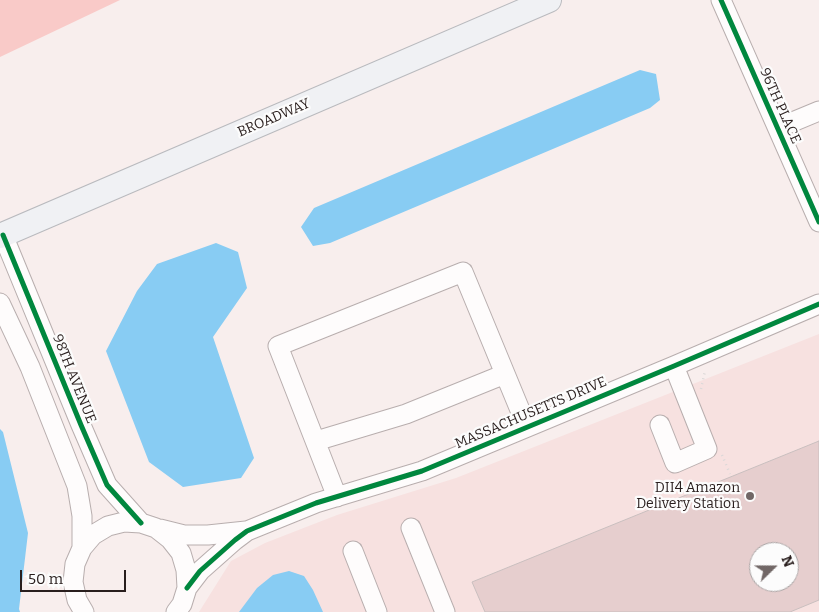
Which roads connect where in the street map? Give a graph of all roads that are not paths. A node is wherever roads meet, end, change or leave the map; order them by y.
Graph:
1 (549, 0) edge
2 (721, 0) edge
3 (819, 111) edge
4 (778, 128) junction
5 (819, 222) edge
6 (2, 235) edge
7 (0, 303) edge
8 (819, 304) edge
9 (674, 366) junction
10 (505, 374) junction
11 (660, 425) dead end
12 (527, 428) junction
13 (316, 441) junction
14 (338, 497) junction
15 (149, 526) junction
16 (411, 528) dead end
17 (247, 531) junction
18 (82, 548) junction
19 (352, 551) dead end
20 (187, 588) junction
21 (84, 612) edge
22 (176, 612) edge
23 (377, 612) edge
24 (445, 612) edge

1 - 6 main road, BROADWAY
2 - 4 street, 96TH PLACE
3 - 4 street
4 - 5 street, 96TH PLACE
6 - 15 street, 98TH AVENUE
7 - 18 street
8 - 9 street, MASSACHUSETTS DRIVE
9 - 11 street
9 - 12 street, MASSACHUSETTS DRIVE
10 - 12 street
10 - 13 street
10 - 13 street
12 - 14 street, MASSACHUSETTS DRIVE
13 - 14 street
14 - 17 street, MASSACHUSETTS DRIVE
15 - 17 street
15 - 18 street
15 - 20 street, 98TH AVENUE
16 - 24 street
17 - 20 street
18 - 21 street
19 - 23 street
20 - 22 street

